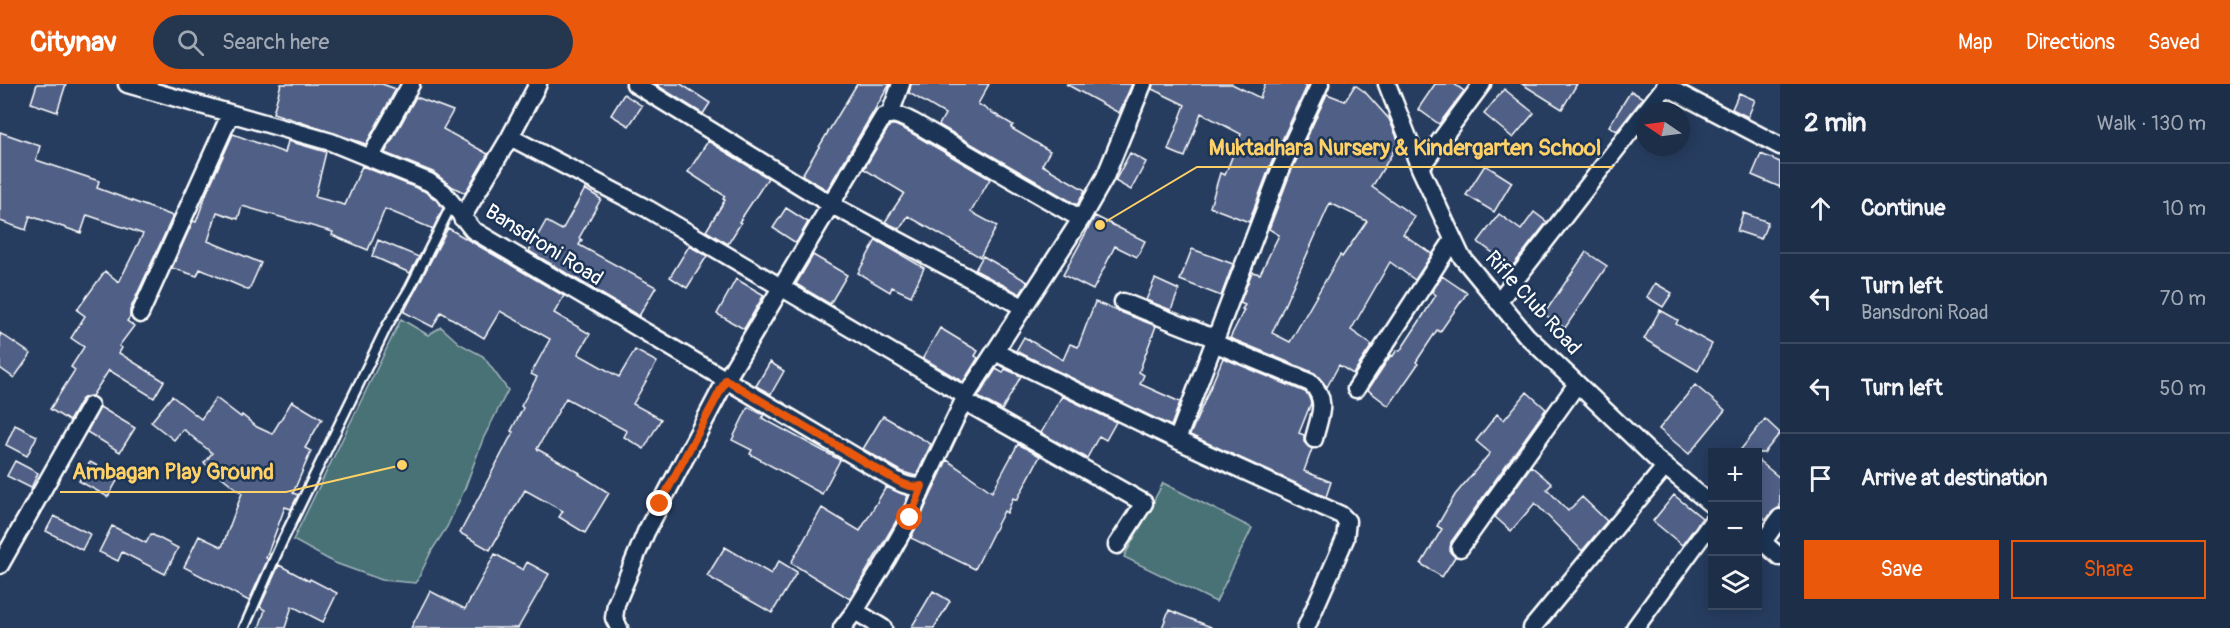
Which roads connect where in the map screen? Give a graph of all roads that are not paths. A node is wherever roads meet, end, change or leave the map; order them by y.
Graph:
1 (127, 84) edge
2 (411, 84) edge
3 (538, 84) edge
4 (636, 84) edge
5 (901, 84) edge
6 (1143, 84) edge
7 (1320, 84) edge
8 (1387, 84) edge
9 (1482, 84) edge
10 (1666, 85) edge
11 (1653, 102) edge
12 (890, 114) junction
13 (230, 115) junction
14 (1636, 125) edge
15 (510, 137) junction
16 (1780, 146) edge
17 (370, 158) junction
18 (1420, 168) junction
19 (830, 204) junction
20 (457, 211) junction
21 (1081, 219) junction
22 (1453, 240) junction
23 (781, 288) junction
24 (1123, 302) dead end
25 (1498, 302) junction
26 (1023, 308) junction
27 (140, 314) dead end
28 (1215, 341) junction
29 (995, 352) junction
30 (726, 380) junction
31 (1577, 384) junction
32 (1356, 388) dead end
33 (965, 398) junction
34 (90, 406) dead end
35 (1314, 439) dead end
36 (1176, 440) junction
37 (1665, 467) junction
38 (922, 486) junction
39 (1709, 502) edge
40 (1780, 518) edge
41 (1708, 529) edge
42 (1762, 538) edge
43 (1762, 542) edge
44 (1117, 545) dead end
45 (1460, 548) dead end
46 (1780, 557) edge
47 (0, 565) edge
48 (855, 611) junction
49 (244, 628) edge
50 (619, 628) edge
51 (842, 628) edge
52 (884, 628) edge
53 (1306, 628) edge
54 (1532, 628) edge
55 (1635, 628) edge

1 - 13 street, Bansdroni Road
2 - 17 street
3 - 15 street
4 - 19 street
5 - 12 street
6 - 21 street
7 - 28 street
8 - 18 street, Rifle Club Road
9 - 18 street
10 - 11 street
10 - 16 street
12 - 19 street
12 - 21 street
13 - 17 street, Bansdroni Road
13 - 27 street
14 - 25 street
15 - 20 street
15 - 23 street
17 - 20 street, Bansdroni Road
18 - 22 street, Rifle Club Road
19 - 23 street
19 - 26 street
20 - 30 street, Bansdroni Road
20 - 49 lane
21 - 26 street
22 - 25 street, Rifle Club Road
22 - 32 street
23 - 30 street
23 - 33 street
24 - 28 street
25 - 31 street, Rifle Club Road
26 - 29 street
28 - 35 street
28 - 36 street
29 - 33 street
29 - 36 street
30 - 38 street, Bansdroni Road
30 - 50 street
31 - 37 street, Rifle Club Road
31 - 45 street
33 - 38 street
33 - 44 street
34 - 47 street
36 - 53 street
37 - 39 street, Rifle Club Road
37 - 54 street
38 - 48 street
40 - 42 street
41 - 55 street
43 - 46 street
48 - 51 street
48 - 52 street

